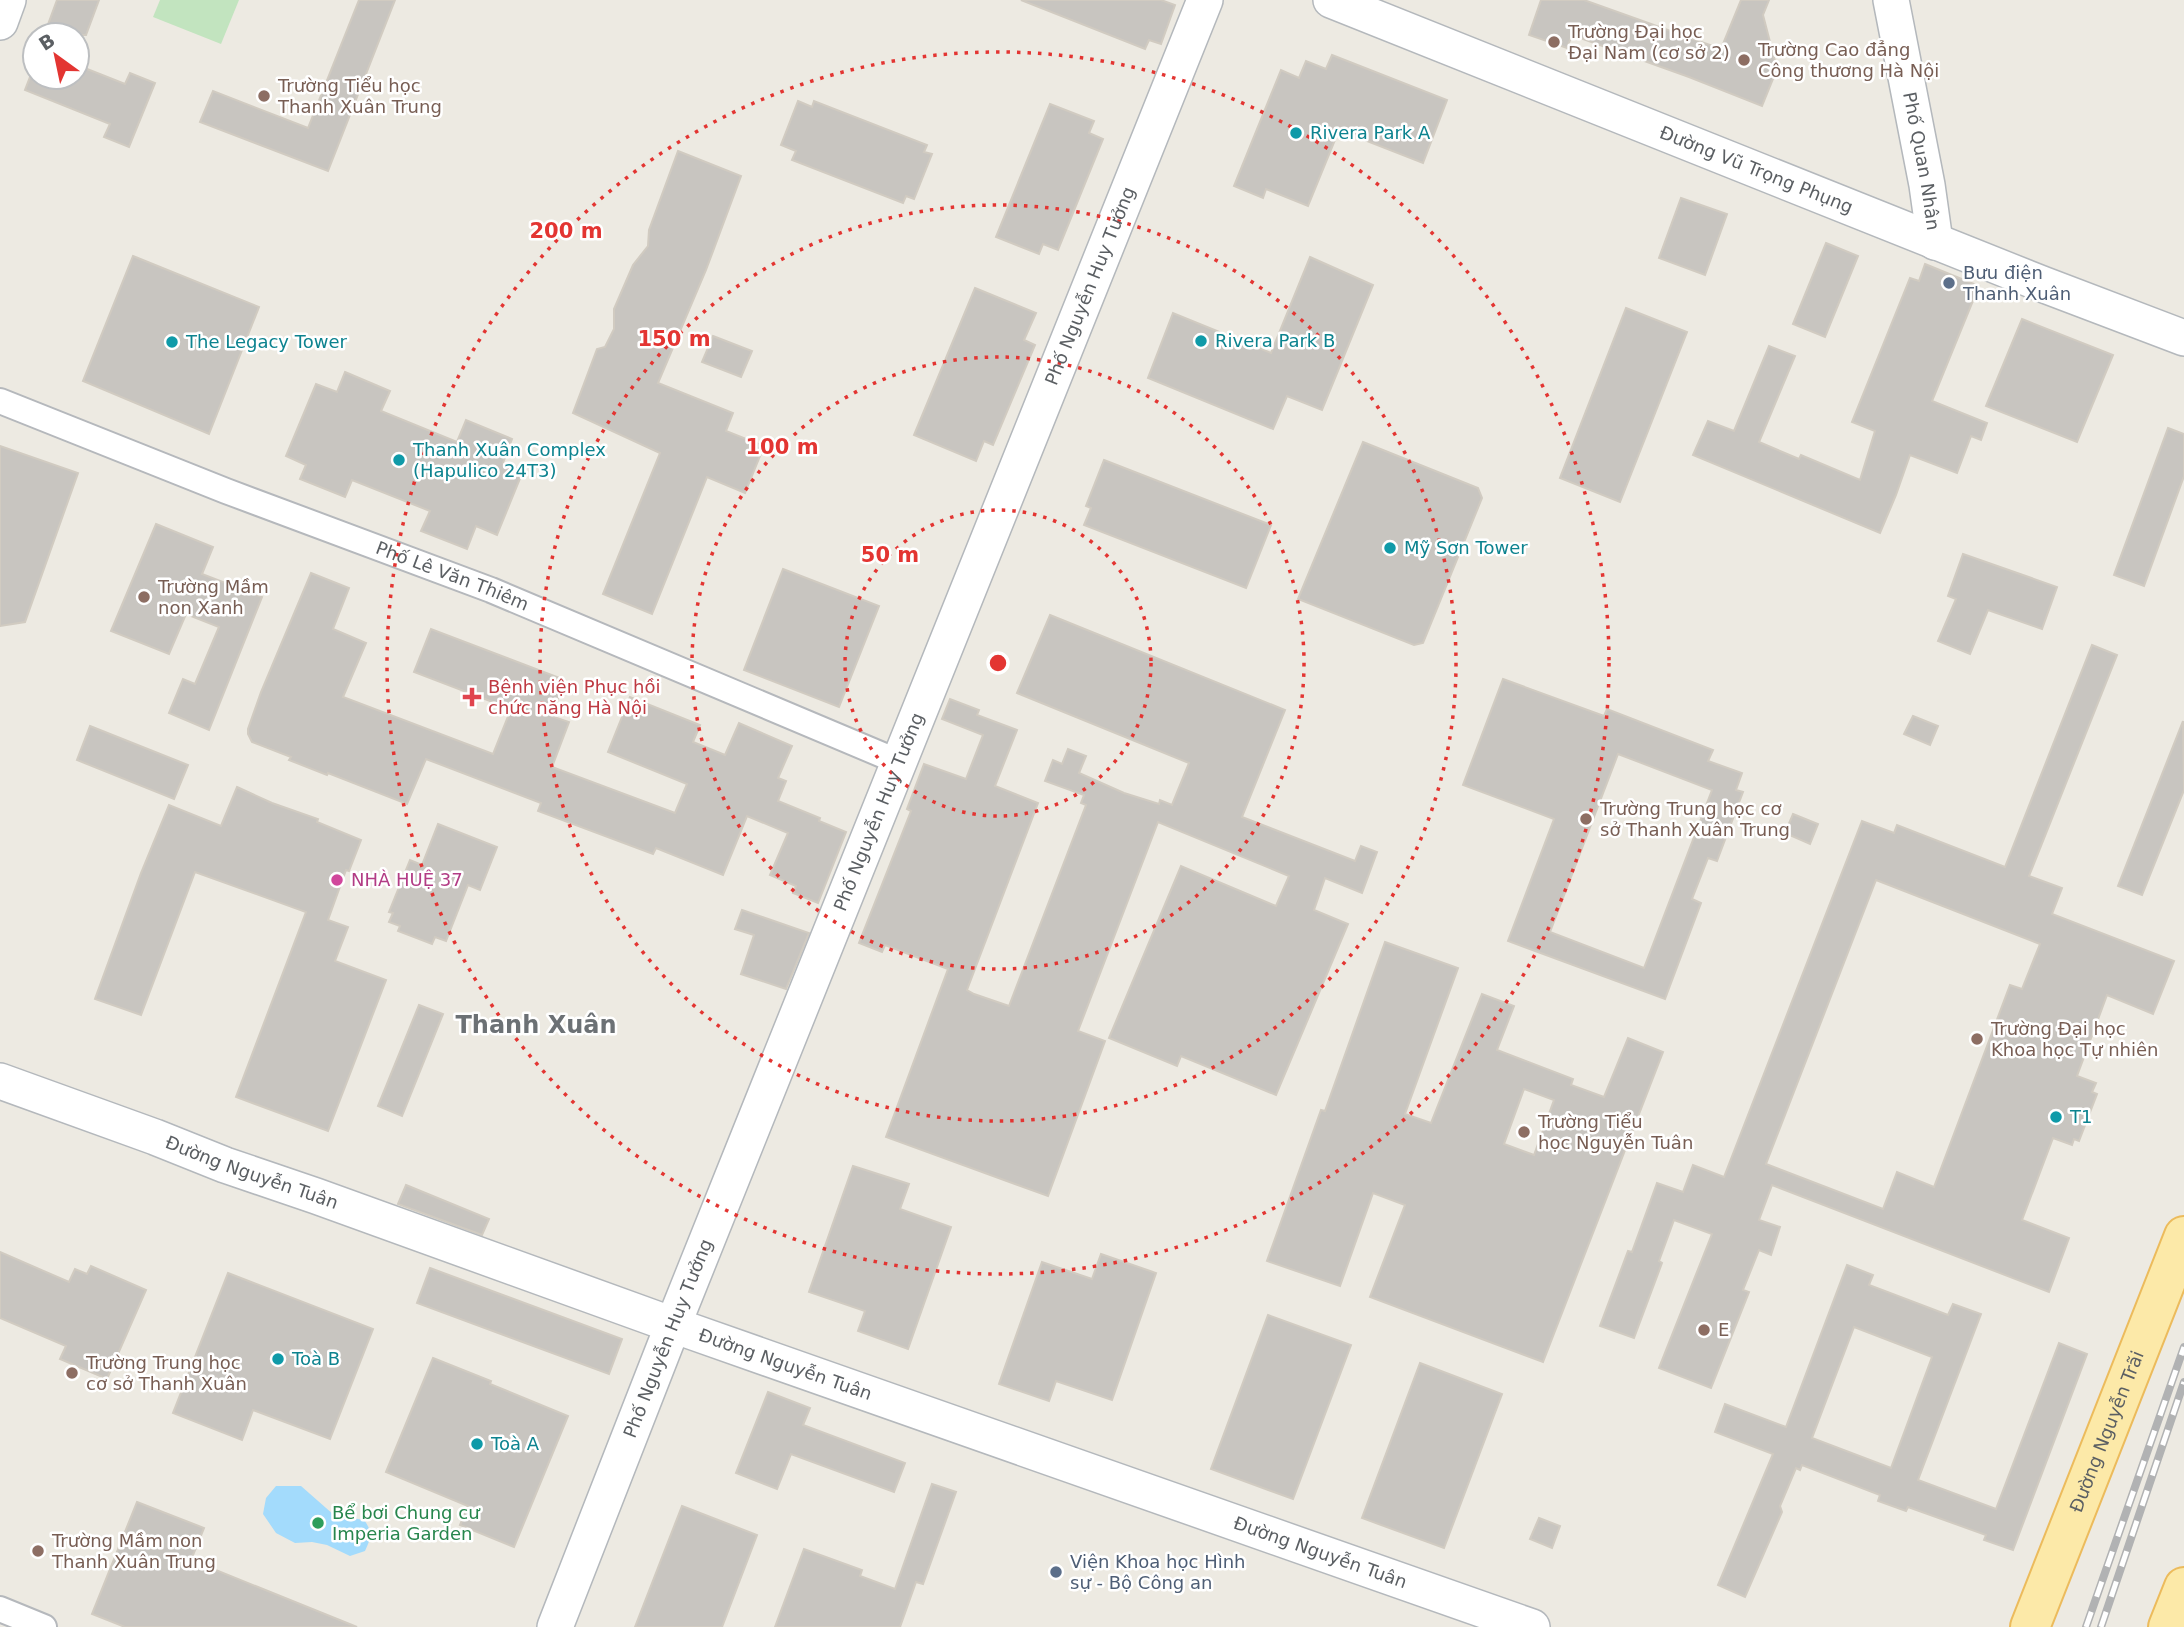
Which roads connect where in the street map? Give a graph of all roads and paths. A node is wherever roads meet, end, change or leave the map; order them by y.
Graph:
1 (8, 0) edge
2 (1205, 0) edge
3 (1331, 0) edge
4 (1891, 0) edge
5 (0, 22) edge
6 (1935, 242) junction
7 (2184, 338) edge
8 (0, 401) edge
9 (899, 762) junction
10 (0, 1081) edge
11 (2184, 1236) edge
12 (673, 1325) junction
13 (2184, 1587) edge
14 (0, 1609) edge
15 (44, 1627) edge
16 (555, 1627) edge
17 (1532, 1627) edge
18 (2030, 1627) edge
19 (2168, 1627) edge

1 - 5 street
2 - 9 street, Phố Nguyễn Huy Tưởng
3 - 6 street, Đường Vũ Trọng Phụng
4 - 6 street, Phố Quan Nhân
6 - 7 street, Đường Vũ Trọng Phụng
8 - 9 street, Phố Lê Văn Thiêm
9 - 12 street, Phố Nguyễn Huy Tưởng
10 - 12 street, Đường Nguyễn Tuân
11 - 18 main road, Đường Nguyễn Trãi
12 - 16 street, Phố Nguyễn Huy Tưởng
12 - 17 street, Đường Nguyễn Tuân
13 - 19 main road
14 - 15 street

